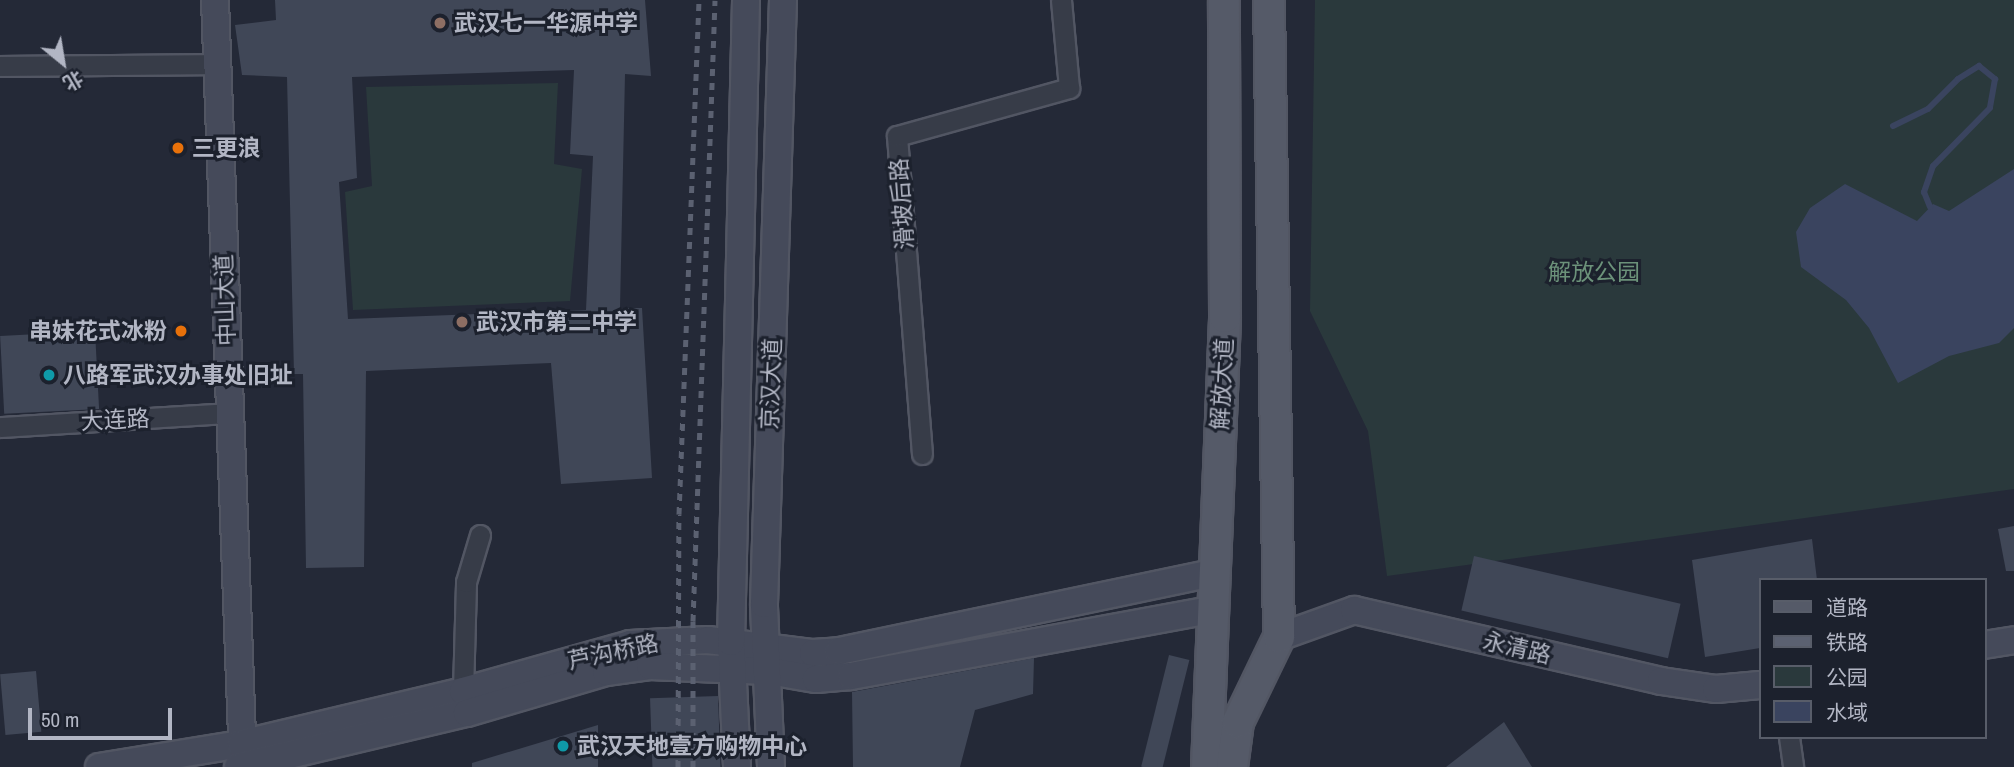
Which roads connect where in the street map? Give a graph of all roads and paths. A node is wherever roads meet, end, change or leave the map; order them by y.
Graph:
1 (215, 0) edge
2 (746, 0) edge
3 (783, 0) edge
4 (1061, 0) edge
5 (1224, 0) edge
6 (1269, 0) edge
7 (216, 64) junction
8 (0, 66) edge
9 (230, 414) junction
10 (0, 427) edge
11 (922, 454) dead end
12 (480, 535) dead end
13 (1213, 573) junction
14 (1211, 610) junction
15 (1279, 636) junction
16 (2014, 640) edge
17 (732, 642) junction
18 (1986, 645) edge
19 (768, 659) junction
20 (733, 669) junction
21 (1758, 685) edge
22 (463, 691) junction
23 (1238, 722) junction
24 (1788, 739) edge
25 (235, 759) edge
26 (99, 767) edge
27 (737, 767) edge
28 (771, 767) edge
29 (1207, 767) edge
30 (1232, 767) edge
31 (1243, 767) edge
32 (1793, 767) edge

1 - 7 main road, 中山大道
2 - 17 main road, 京汉大道
3 - 19 main road, 京汉大道
4 - 11 street, 滑坡后路
5 - 13 main road, 解放大道
6 - 15 main road
7 - 8 street
7 - 9 main road, 中山大道
9 - 10 street, 大连路
9 - 25 main road, 中山大道
12 - 22 street
13 - 14 main road, 解放大道
13 - 19 main road, 芦沟桥路
14 - 19 main road, 芦沟桥路
14 - 29 main road, 解放大道
15 - 21 main road, 永清路
15 - 23 main road
16 - 18 main road
17 - 19 main road, 芦沟桥路
17 - 20 main road, 京汉大道
17 - 22 main road, 芦沟桥路
19 - 20 main road, 芦沟桥路
19 - 28 main road, 京汉大道
20 - 25 main road, 芦沟桥路
20 - 27 main road, 京汉大道
22 - 25 main road, 芦沟桥路
23 - 30 main road
23 - 31 main road
24 - 32 street
25 - 26 main road, 芦沟桥路

